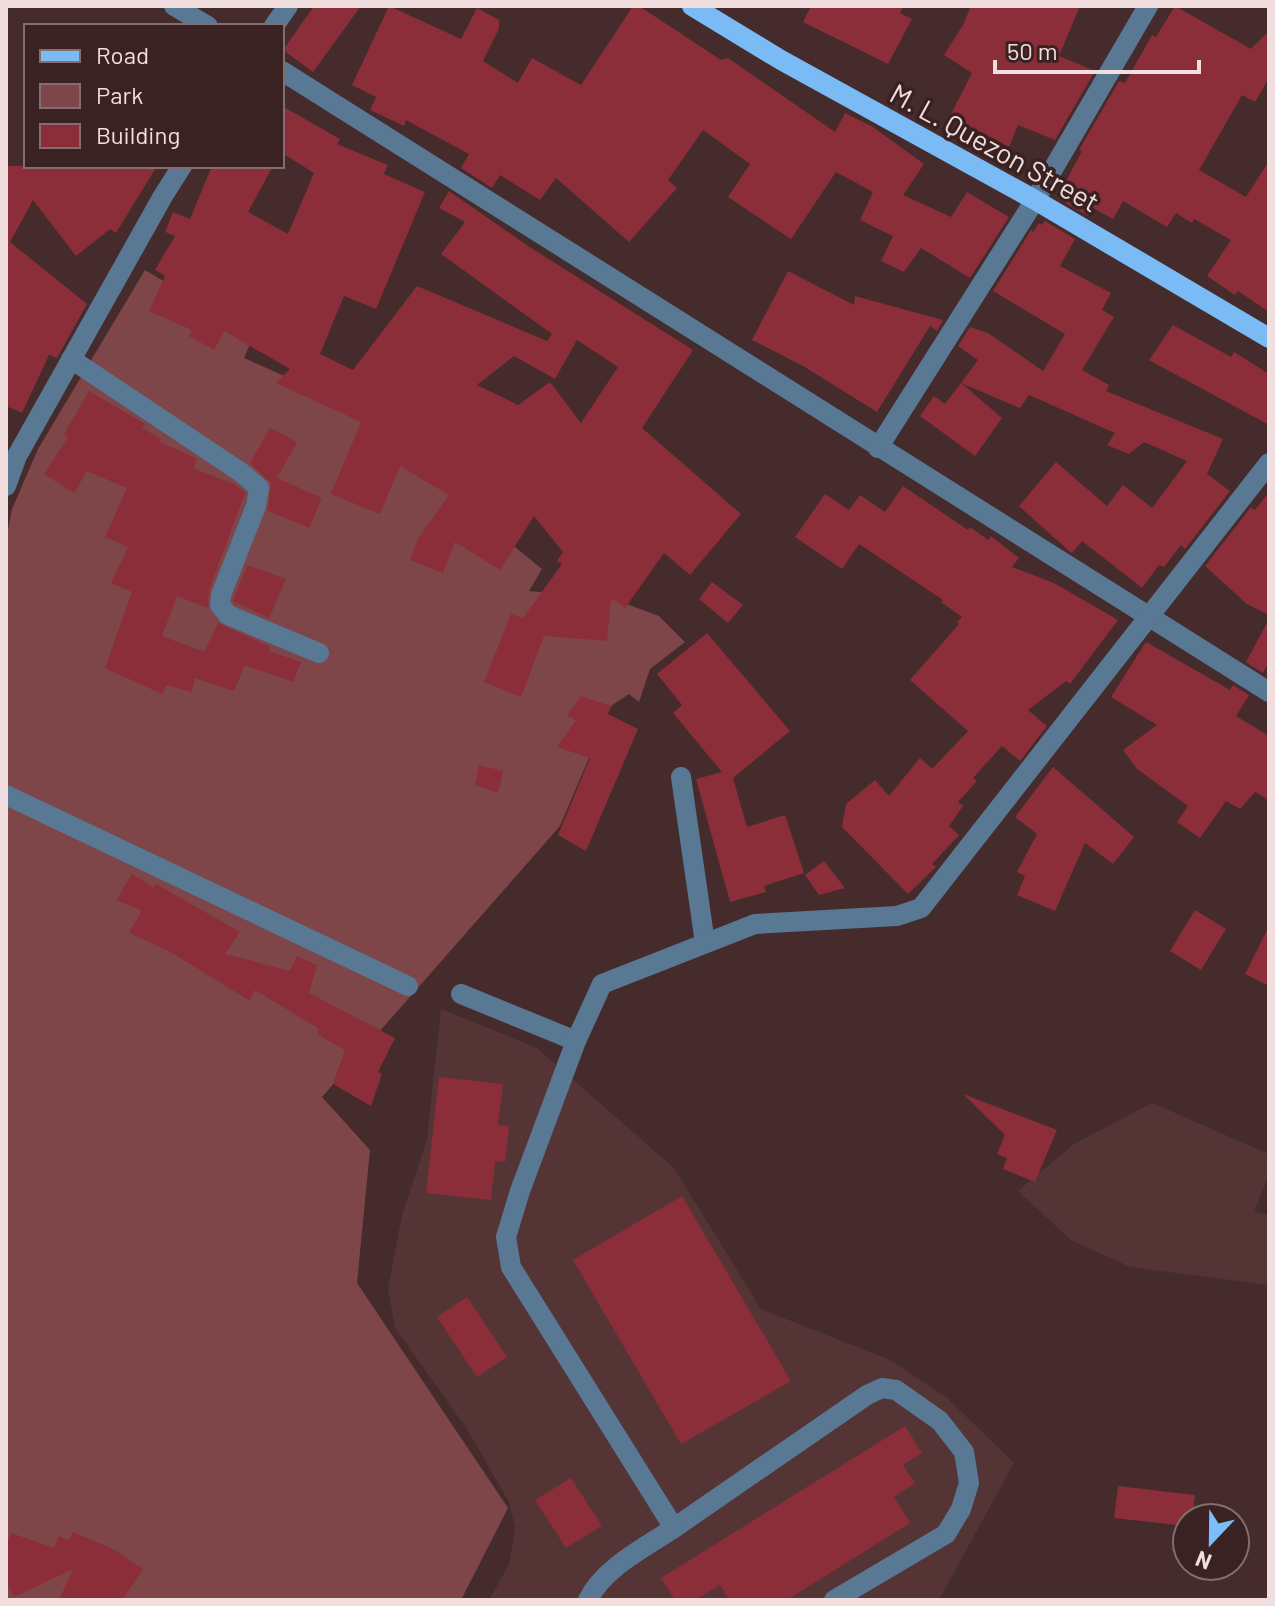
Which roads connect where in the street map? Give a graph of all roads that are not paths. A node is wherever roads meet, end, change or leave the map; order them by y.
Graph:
1 (174, 6) edge
2 (288, 6) edge
3 (692, 6) edge
4 (1148, 6) edge
5 (205, 24) edge
6 (275, 24) edge
7 (284, 72) edge
8 (181, 168) edge
9 (1035, 200) junction
10 (1269, 338) edge
11 (71, 359) junction
12 (878, 448) junction
13 (1269, 463) edge
14 (6, 486) edge
15 (1149, 618) junction
16 (319, 653) dead end
17 (1269, 692) edge
18 (681, 777) dead end
19 (6, 795) edge
20 (705, 943) junction
21 (408, 986) dead end
22 (461, 994) dead end
23 (576, 1041) junction
24 (674, 1528) junction
25 (588, 1600) edge
26 (834, 1600) edge

1 - 5 street
2 - 6 street
3 - 9 main road, M. L. Quezon Street
4 - 9 street
7 - 12 street
8 - 11 street
9 - 10 main road, M. L. Quezon Street
9 - 12 street
11 - 14 street
11 - 16 street
12 - 15 street
13 - 15 street
15 - 17 street
15 - 20 street
18 - 20 street
19 - 21 street
20 - 23 street
22 - 23 street
23 - 24 street
24 - 25 street
24 - 26 street

